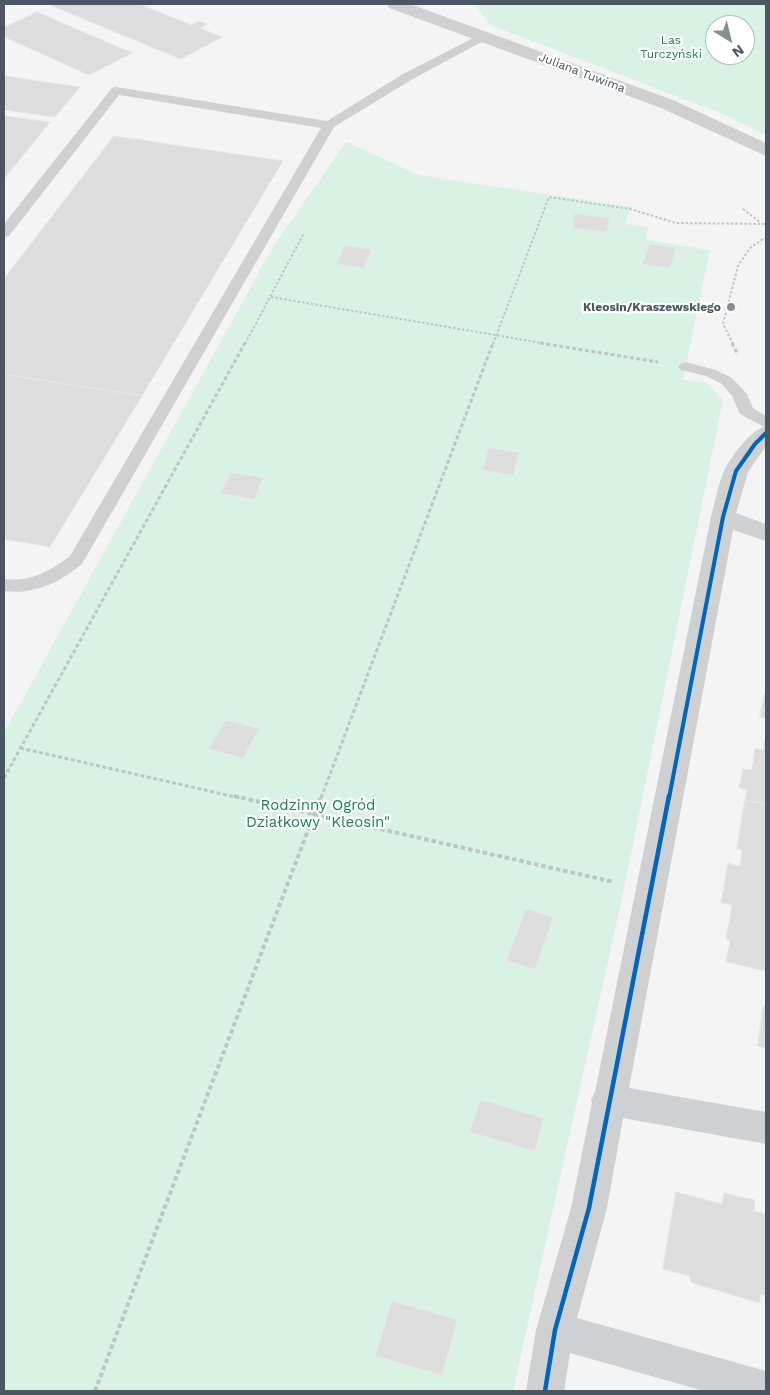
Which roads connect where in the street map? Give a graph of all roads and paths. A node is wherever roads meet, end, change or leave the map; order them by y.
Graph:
1 (395, 4) edge
2 (485, 36) junction
3 (328, 125) junction
4 (766, 150) edge
5 (743, 208) dead end
6 (760, 223) junction
7 (766, 224) edge
8 (4, 233) edge
9 (304, 233) dead end
10 (766, 237) edge
11 (271, 297) junction
12 (496, 336) junction
13 (738, 356) dead end
14 (686, 367) joint
15 (766, 423) edge
16 (766, 433) edge
17 (723, 517) junction
18 (766, 533) edge
19 (4, 585) edge
20 (20, 748) junction
21 (4, 778) edge
22 (314, 813) junction
23 (650, 889) junction
24 (608, 1100) junction
25 (766, 1128) edge
26 (555, 1330) junction
27 (766, 1390) edge
28 (95, 1391) edge
29 (545, 1391) edge

1 - 2 street, Juliana Tuwima
2 - 3 lane
2 - 4 street, Juliana Tuwima
3 - 8 lane
3 - 19 lane
5 - 6 path
6 - 7 path
6 - 12 path
9 - 11 path
10 - 13 path
11 - 12 path
11 - 20 path
12 - 14 path
12 - 22 path
14 - 15 lane
16 - 17 street
17 - 18 street
17 - 23 street
20 - 21 path
20 - 22 path
22 - 23 path
22 - 28 path
23 - 24 street
24 - 25 street
24 - 26 street
26 - 27 street
26 - 29 street

